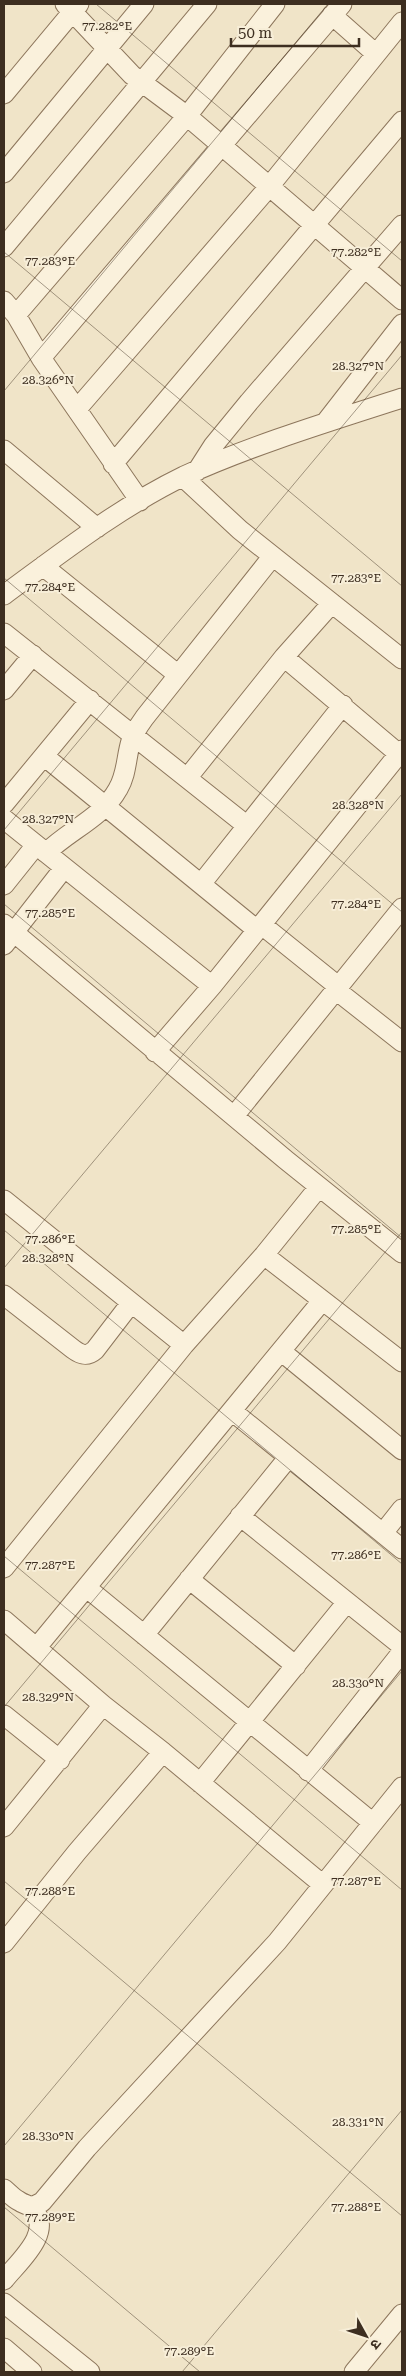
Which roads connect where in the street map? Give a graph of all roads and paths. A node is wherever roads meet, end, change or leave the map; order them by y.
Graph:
1 (144, 4) edge
2 (207, 4) edge
3 (275, 4) edge
4 (72, 6) edge
5 (337, 9) edge
6 (402, 22) edge
7 (107, 48) junction
8 (376, 54) junction
9 (142, 82) junction
10 (4, 94) edge
11 (187, 116) junction
12 (402, 121) edge
13 (222, 147) junction
14 (4, 173) edge
15 (268, 188) junction
16 (402, 225) edge
17 (315, 227) junction
18 (4, 247) edge
19 (366, 269) junction
20 (402, 300) edge
21 (4, 301) edge
22 (16, 315) junction
23 (402, 324) edge
24 (41, 358) junction
25 (402, 398) edge
26 (76, 409) junction
27 (325, 423) junction
28 (4, 450) edge
29 (113, 464) junction
30 (190, 474) junction
31 (140, 501) junction
32 (97, 528) junction
33 (272, 556) junction
34 (44, 566) junction
35 (4, 596) edge
36 (332, 603) junction
37 (4, 633) edge
38 (33, 655) junction
39 (284, 657) junction
40 (402, 659) edge
41 (177, 674) junction
42 (4, 690) edge
43 (90, 700) junction
44 (343, 705) junction
45 (134, 734) junction
46 (401, 752) edge
47 (44, 756) junction
48 (188, 777) junction
49 (4, 804) edge
50 (106, 807) junction
51 (4, 819) edge
52 (246, 825) junction
53 (41, 848) junction
54 (64, 868) junction
55 (201, 884) junction
56 (4, 885) edge
57 (402, 908) edge
58 (260, 928) junction
59 (7, 934) edge
60 (212, 986) junction
61 (338, 988) junction
62 (402, 1042) edge
63 (155, 1052) junction
64 (234, 1116) junction
65 (319, 1187) junction
66 (4, 1200) edge
67 (402, 1253) edge
68 (264, 1255) junction
69 (4, 1295) edge
70 (322, 1301) junction
71 (131, 1303) junction
72 (184, 1345) junction
73 (282, 1352) junction
74 (402, 1362) edge
75 (232, 1411) junction
76 (402, 1450) edge
77 (288, 1458) junction
78 (402, 1509) edge
79 (240, 1516) junction
80 (383, 1533) junction
81 (402, 1549) edge
82 (4, 1568) edge
83 (189, 1579) junction
84 (87, 1588) junction
85 (347, 1602) junction
86 (4, 1620) edge
87 (144, 1635) junction
88 (402, 1646) edge
89 (36, 1647) junction
90 (402, 1652) edge
91 (296, 1666) junction
92 (103, 1705) junction
93 (4, 1715) edge
94 (250, 1723) junction
95 (163, 1752) junction
96 (60, 1760) junction
97 (308, 1771) junction
98 (200, 1783) junction
99 (402, 1787) edge
100 (5, 1823) edge
101 (373, 1823) junction
102 (322, 1884) junction
103 (4, 1943) edge
104 (4, 2189) edge
105 (32, 2207) junction
106 (4, 2280) edge
107 (4, 2303) edge
108 (402, 2314) edge
109 (4, 2348) edge
110 (32, 2372) edge
111 (90, 2372) edge
112 (354, 2372) edge

1 - 7 street
2 - 9 street
3 - 11 street
4 - 7 street
4 - 10 street
5 - 8 street
5 - 13 street
6 - 8 street
7 - 9 street
7 - 14 street
8 - 15 street
9 - 11 street
9 - 18 street
11 - 13 street
11 - 22 street
12 - 17 street
13 - 15 street
13 - 24 street
15 - 17 street
15 - 26 street
16 - 19 street
17 - 19 street
17 - 29 street
19 - 20 street
19 - 30 street
21 - 22 street
22 - 24 street
23 - 27 street
24 - 26 street
25 - 27 street
26 - 29 street
27 - 30 street
28 - 32 street
29 - 31 street
30 - 31 street
30 - 33 street
31 - 32 street
32 - 34 street
33 - 36 street
33 - 41 street
34 - 35 street
34 - 41 street
36 - 39 street
36 - 40 street
37 - 38 street
38 - 42 street
38 - 43 street
39 - 44 street
39 - 48 street
41 - 45 street
43 - 45 street
43 - 47 street
44 - 46 street
44 - 52 street
45 - 48 street
45 - 50 street
46 - 58 street
47 - 49 street
47 - 50 street
48 - 52 street
50 - 53 street
50 - 55 street
51 - 53 street
52 - 55 street
53 - 54 street
53 - 56 street
54 - 59 street
54 - 60 street
55 - 58 street
57 - 61 street
58 - 60 street
58 - 61 street
59 - 63 street
60 - 63 street
61 - 62 street
61 - 64 street
63 - 64 street
64 - 65 street
65 - 67 street
65 - 68 street
66 - 71 street
68 - 70 street
68 - 72 street
69 - 71 street
70 - 73 street
70 - 74 street
71 - 72 street
72 - 82 street
73 - 75 street
73 - 76 street
75 - 77 street
75 - 84 street
77 - 79 street
77 - 80 street
78 - 80 street
79 - 83 street
79 - 85 street
80 - 81 street
83 - 87 street
83 - 91 street
84 - 87 street
84 - 89 street
85 - 88 street
85 - 91 street
86 - 89 street
87 - 94 street
89 - 92 street
90 - 97 street
91 - 94 street
92 - 95 street
92 - 96 street
93 - 96 street
94 - 97 street
94 - 98 street
95 - 98 street
95 - 103 street
96 - 100 street
97 - 101 street
98 - 102 street
99 - 101 street
101 - 102 street
102 - 105 street
104 - 105 street
105 - 106 street
107 - 111 street
108 - 112 street
109 - 110 street

